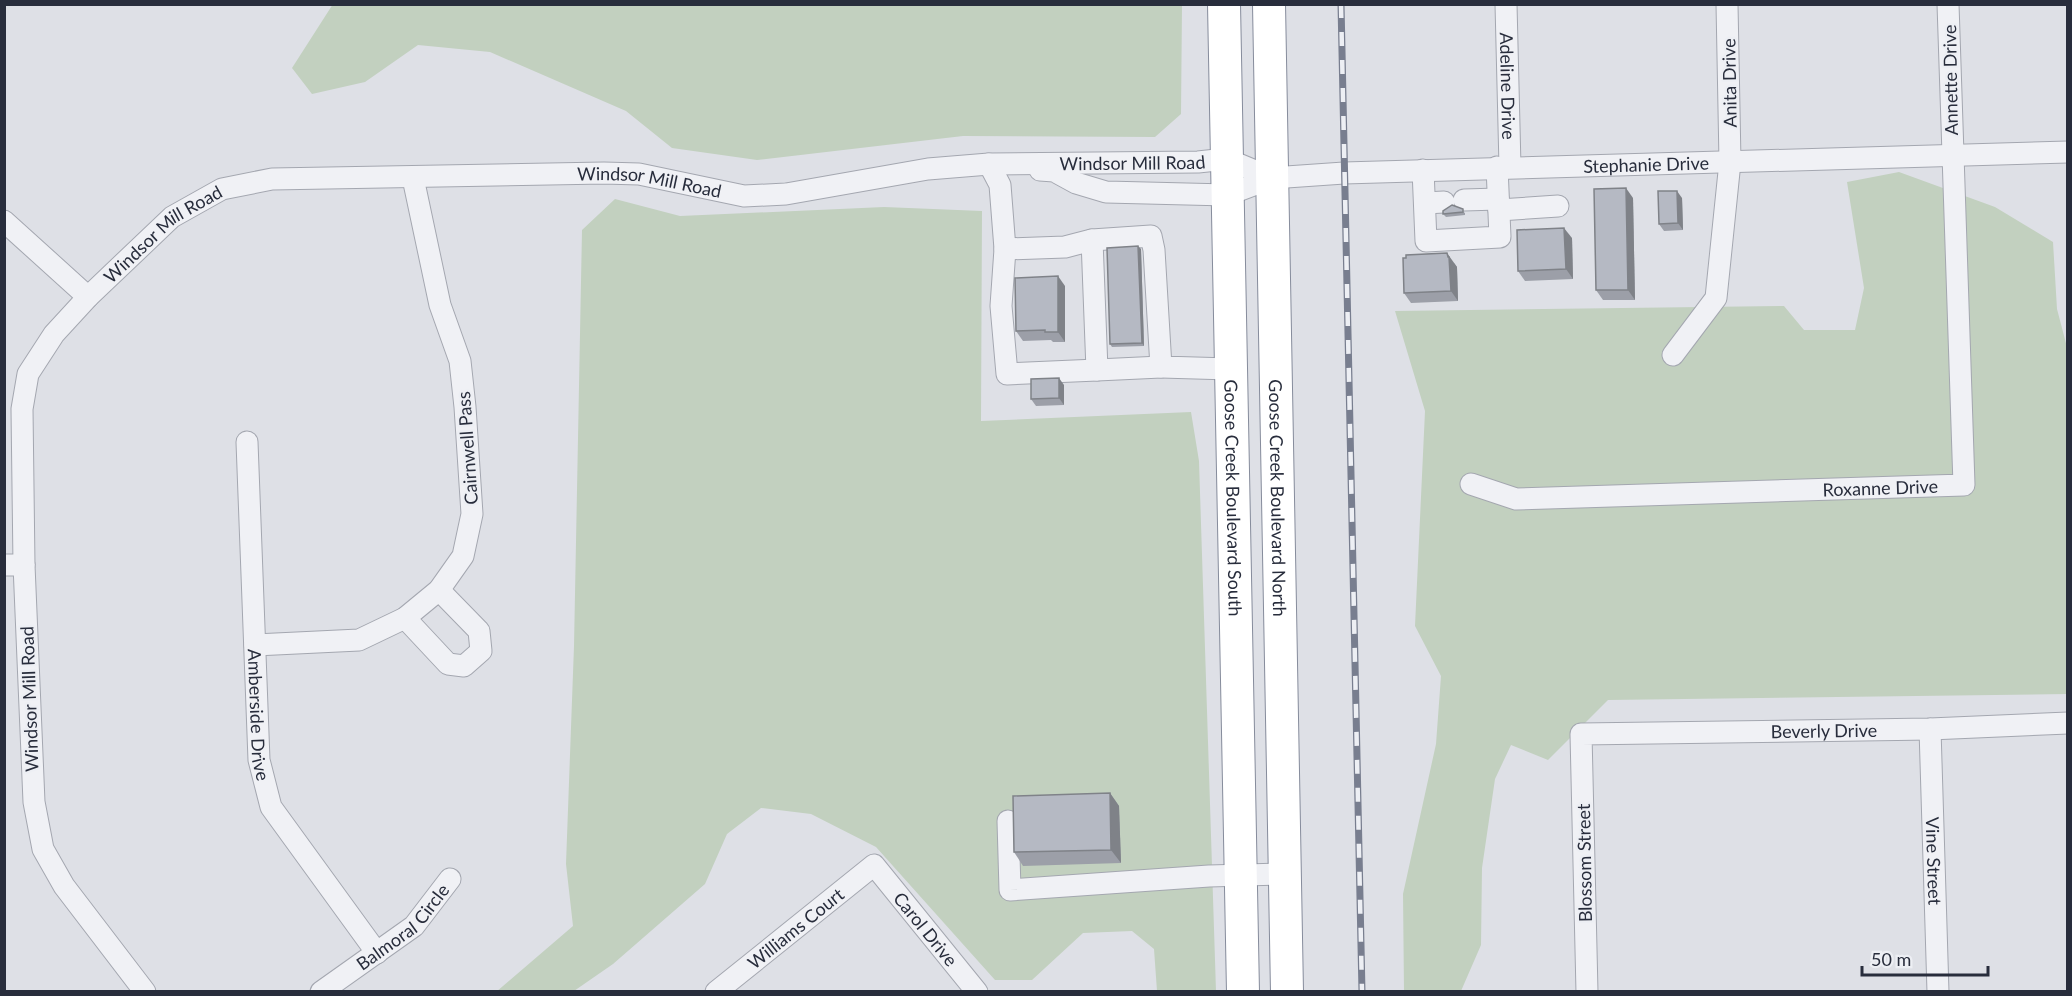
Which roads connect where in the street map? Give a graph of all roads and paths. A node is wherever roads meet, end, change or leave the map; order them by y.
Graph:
1 (1224, 4) edge
2 (1269, 4) edge
3 (1506, 4) edge
4 (1727, 4) edge
5 (1948, 4) edge
6 (2067, 152) edge
7 (1952, 156) junction
8 (1226, 159) junction
9 (1730, 162) junction
10 (989, 164) junction
11 (1504, 167) junction
12 (1423, 170) junction
13 (412, 178) junction
14 (1272, 178) junction
15 (1227, 195) junction
16 (1444, 202) junction
17 (1498, 205) junction
18 (1558, 206) dead end
19 (4, 221) edge
20 (1092, 240) junction
21 (1005, 249) junction
22 (88, 297) junction
23 (1673, 355) dead end
24 (1161, 367) junction
25 (1230, 369) junction
26 (1097, 370) junction
27 (247, 442) dead end
28 (1471, 484) dead end
29 (14, 565) edge
30 (439, 590) junction
31 (405, 618) junction
32 (255, 645) junction
33 (2067, 723) edge
34 (1930, 729) junction
35 (1581, 734) joint
36 (1008, 821) dead end
37 (874, 865) joint
38 (1285, 874) junction
39 (1240, 875) junction
40 (450, 879) dead end
41 (377, 953) junction
42 (146, 992) edge
43 (321, 992) edge
44 (716, 992) edge
45 (977, 992) edge
46 (1243, 992) edge
47 (1287, 992) edge
48 (1587, 992) edge
49 (1938, 992) edge

1 - 8 highway, Goose Creek Boulevard South
2 - 14 highway, Goose Creek Boulevard North
3 - 11 street, Adeline Drive
4 - 9 street, Anita Drive
5 - 7 street, Annette Drive
6 - 7 street, Stephanie Drive
7 - 9 street, Stephanie Drive
7 - 28 street, Roxanne Drive
8 - 10 street, Windsor Mill Road
8 - 14 street, Windsor Mill Road
8 - 15 highway, Goose Creek Boulevard South
9 - 11 street, Stephanie Drive
9 - 23 street
10 - 13 street, Windsor Mill Road
10 - 15 street, Windsor Mill Road
10 - 21 street
11 - 12 street, Stephanie Drive
11 - 17 street, Adeline Drive
12 - 14 street, Stephanie Drive
12 - 16 street
13 - 22 street, Windsor Mill Road
13 - 30 street, Cairnwell Pass
14 - 15 street, Stephanie Drive
14 - 38 highway, Goose Creek Boulevard North
15 - 25 highway, Goose Creek Boulevard South
16 - 17 street
16 - 17 street, Adeline Drive
17 - 18 street
19 - 22 street
20 - 21 street
20 - 24 street
20 - 26 street
21 - 26 street
22 - 29 street, Windsor Mill Road
24 - 25 street
24 - 26 street
25 - 39 highway, Goose Creek Boulevard South
27 - 32 street, Amberside Drive
29 - 42 street, Windsor Mill Road
30 - 31 street, Cairnwell Pass
30 - 31 street
31 - 32 street, Cairnwell Pass
32 - 41 street, Amberside Drive
33 - 34 street, Beverly Drive
34 - 35 street, Beverly Drive
34 - 49 street, Vine Street
35 - 48 street, Blossom Street
36 - 39 street
37 - 44 street, Williams Court
37 - 45 street, Carol Drive
38 - 39 street
38 - 47 highway, Goose Creek Boulevard North
39 - 46 highway, Goose Creek Boulevard South
40 - 41 street, Balmoral Circle
41 - 43 street, Balmoral Circle

